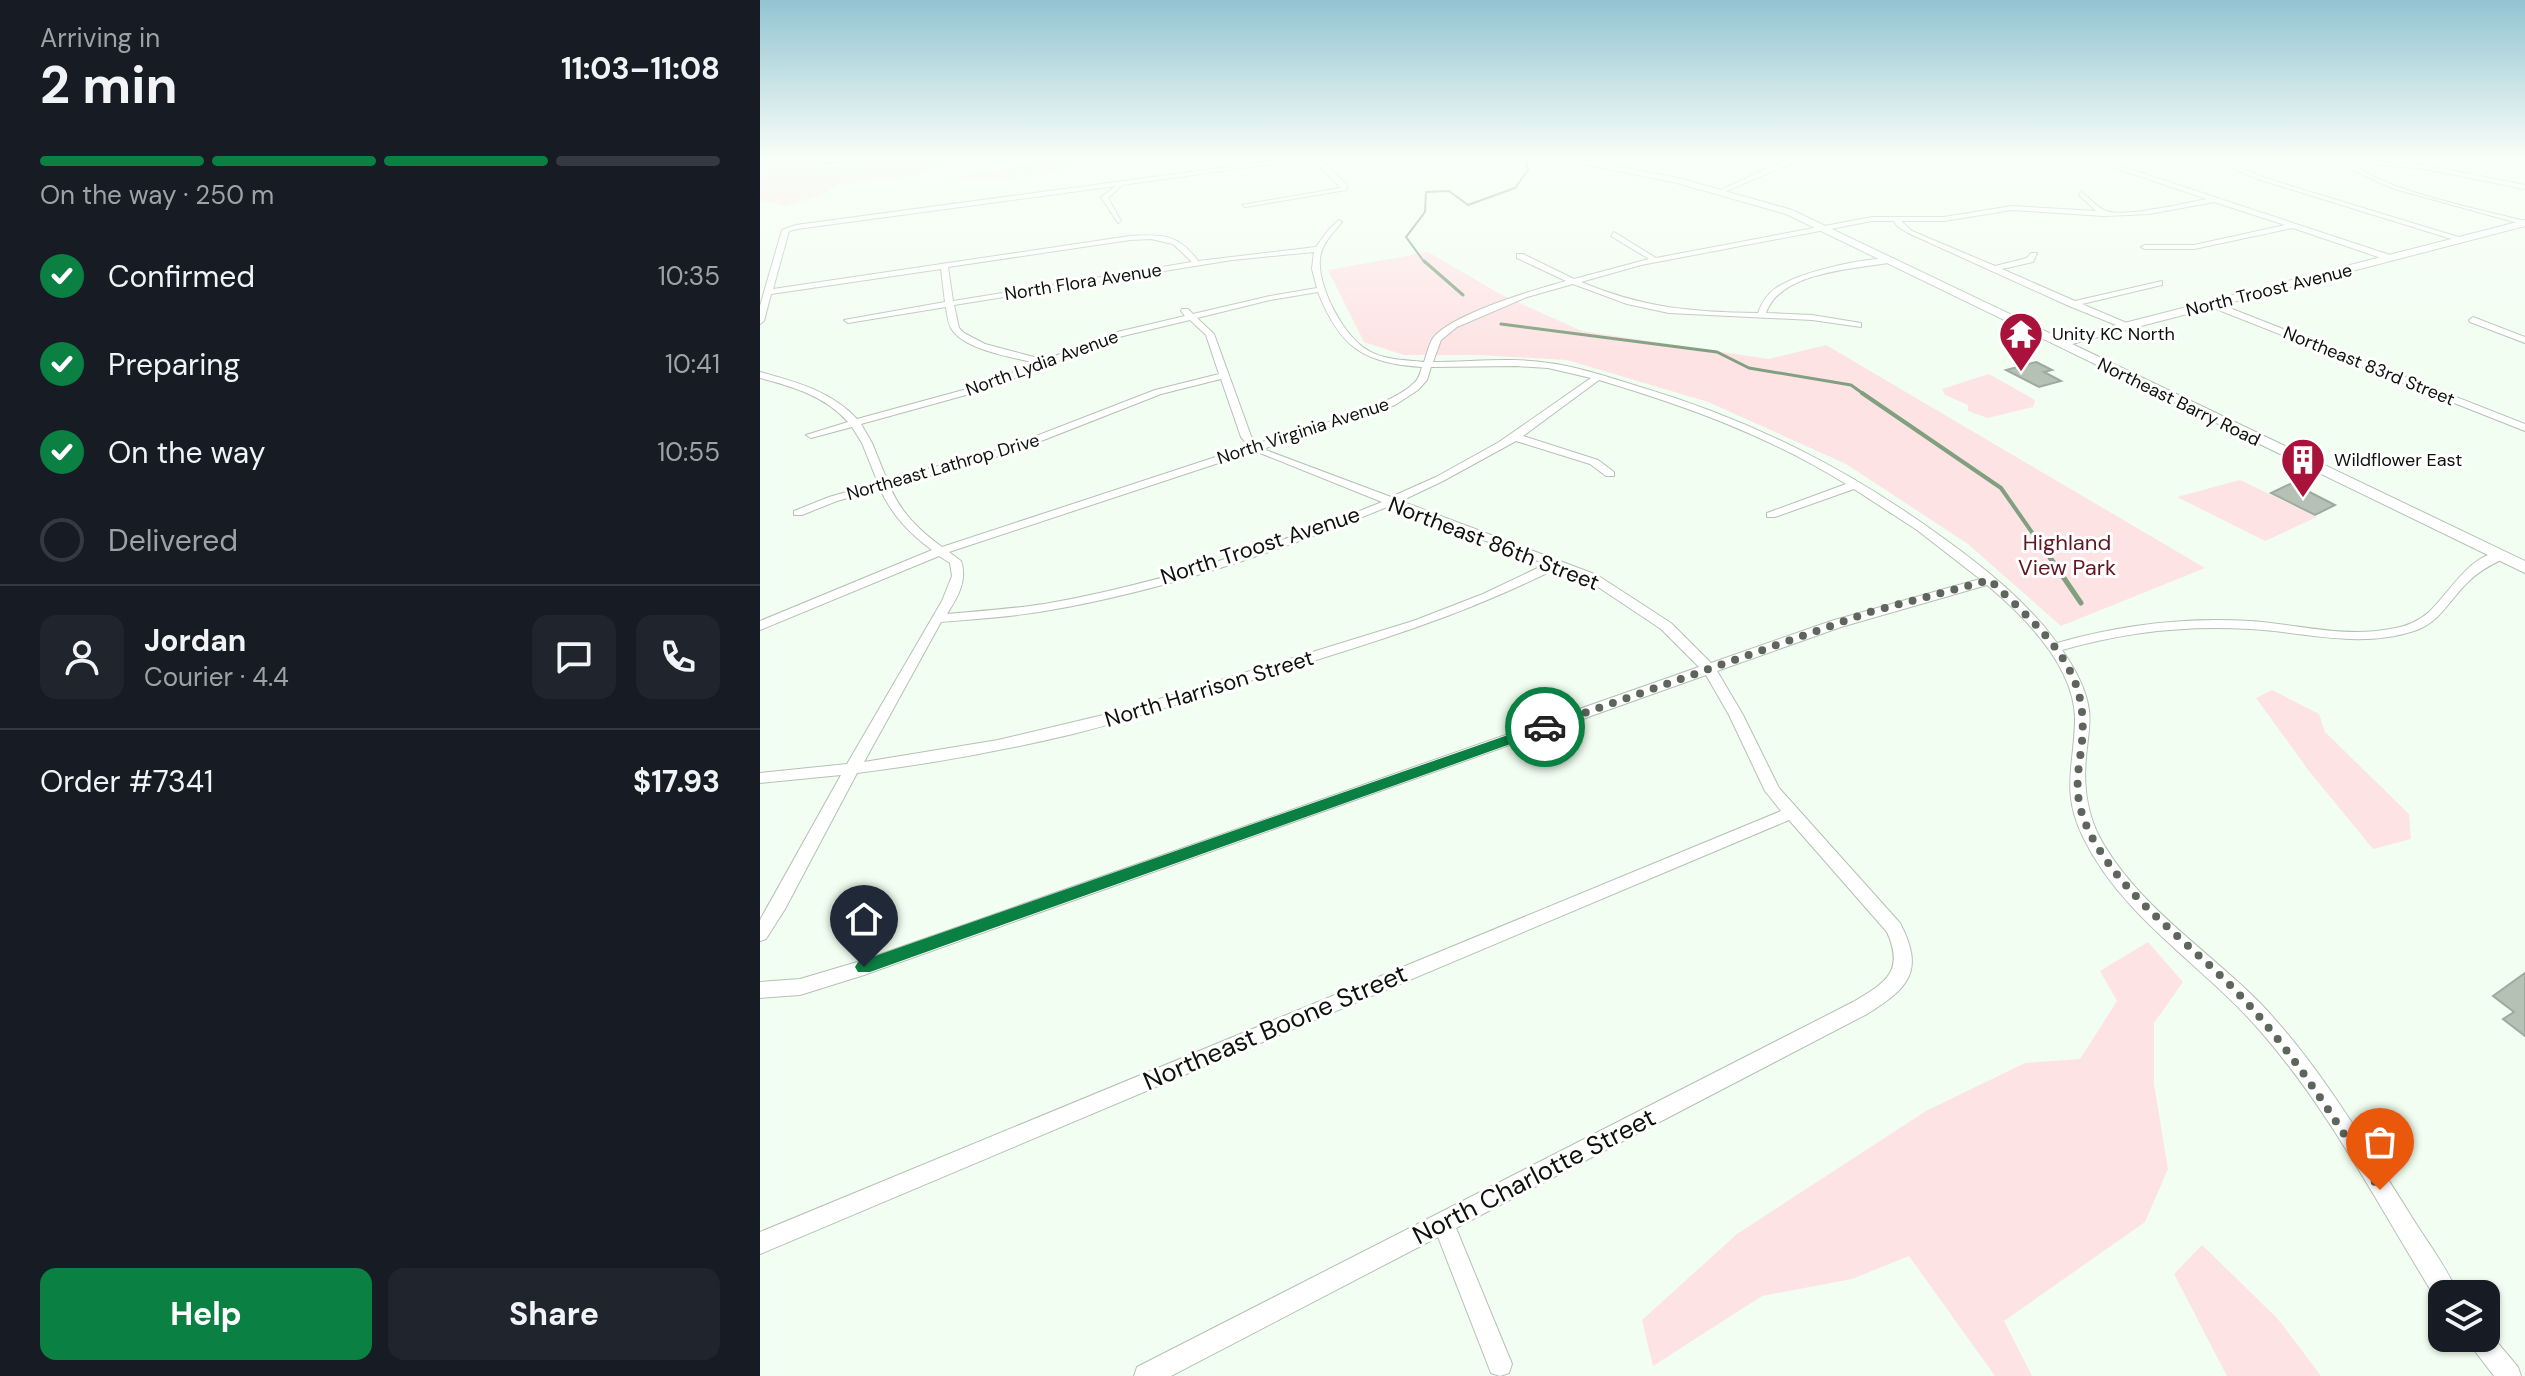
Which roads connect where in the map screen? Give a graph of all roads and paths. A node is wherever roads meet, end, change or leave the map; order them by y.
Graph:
1 (833, 222) edge
2 (1339, 222) dead end
3 (1812, 222) edge
4 (1855, 222) edge
5 (1898, 222) edge
6 (2280, 222) edge
7 (2406, 222) edge
8 (2525, 223) edge
9 (2292, 226) junction
10 (1825, 228) junction
11 (1614, 234) dead end
12 (2461, 239) junction
13 (2145, 247) dead end
14 (1319, 249) junction
15 (2034, 255) dead end
16 (1520, 256) dead end
17 (2390, 258) junction
18 (1655, 260) junction
19 (1891, 260) junction
20 (1196, 263) junction
21 (944, 265) junction
22 (1992, 269) junction
23 (1572, 281) junction
24 (2159, 283) dead end
25 (1322, 289) junction
26 (768, 292) junction
27 (951, 303) junction
28 (2072, 304) junction
29 (2214, 305) junction
30 (1188, 314) junction
31 (1761, 316) junction
32 (848, 320) dead end
33 (2473, 320) dead end
34 (760, 321) edge
35 (1858, 325) dead end
36 (2126, 326) junction
37 (2525, 340) edge
38 (2059, 344) junction
39 (1044, 362) junction
40 (1428, 363) junction
41 (760, 375) edge
42 (1224, 376) junction
43 (1598, 377) junction
44 (856, 424) junction
45 (2525, 428) edge
46 (811, 435) dead end
47 (1515, 437) junction
48 (1253, 447) junction
49 (1610, 474) dead end
50 (1856, 484) junction
51 (885, 485) junction
52 (1387, 502) junction
53 (798, 513) dead end
54 (1771, 515) dead end
55 (940, 551) junction
56 (2499, 556) junction
57 (1556, 564) junction
58 (2525, 568) edge
59 (1990, 580) junction
60 (937, 619) junction
61 (760, 626) edge
62 (2056, 647) junction
63 (1709, 669) junction
64 (851, 771) junction
65 (760, 778) edge
66 (1791, 813) junction
67 (760, 934) edge
68 (1904, 959) joint
69 (760, 990) edge
70 (1443, 1223) junction
71 (760, 1243) edge
72 (2437, 1280) edge
73 (2490, 1352) edge
74 (1500, 1364) dead end
75 (1146, 1376) edge
76 (2509, 1376) edge

1 - 26 street
2 - 14 street
3 - 10 main road, Northeast Barry Road
4 - 10 street, North Virginia Avenue
5 - 22 street
6 - 9 street
7 - 12 street
8 - 12 main road, North Troost Avenue
9 - 13 street
9 - 17 street
10 - 18 street, North Virginia Avenue
10 - 19 main road, Northeast Barry Road
11 - 18 street
12 - 17 main road, North Troost Avenue
14 - 20 street, North Flora Avenue
14 - 25 street
15 - 22 street
16 - 23 street
17 - 29 main road, North Troost Avenue
18 - 23 street, North Virginia Avenue
19 - 31 street
19 - 38 main road, Northeast Barry Road
20 - 21 street
20 - 27 street, North Flora Avenue
21 - 26 street
21 - 27 street
22 - 28 street
23 - 31 street
23 - 40 street, North Virginia Avenue
24 - 28 street
25 - 30 street, North Lydia Avenue
25 - 40 street
26 - 34 street
27 - 32 street, North Flora Avenue
27 - 39 street
28 - 36 street
29 - 36 main road, North Troost Avenue
29 - 45 street, Northeast 83rd Street
30 - 39 street, North Lydia Avenue
30 - 42 street
31 - 35 street
33 - 37 street
36 - 38 main road, North Troost Avenue
38 - 56 main road, Northeast Barry Road
39 - 44 street, North Lydia Avenue
40 - 43 street
40 - 48 street, North Virginia Avenue
41 - 44 street
42 - 48 street
42 - 51 street, Northeast Lathrop Drive
43 - 47 street, North Troost Avenue
43 - 50 street
44 - 46 street, North Lydia Avenue
44 - 51 street
47 - 49 street
47 - 52 street, North Troost Avenue
48 - 52 street, Northeast 86th Street
48 - 55 street, North Virginia Avenue
50 - 54 street
50 - 59 street
51 - 53 street, Northeast Lathrop Drive
51 - 55 street
52 - 57 street, Northeast 86th Street
52 - 60 street, North Troost Avenue
55 - 60 street
55 - 61 street
56 - 58 main road, Northeast Barry Road
56 - 62 street
57 - 63 street, Northeast 86th Street
57 - 64 street, North Harrison Street
59 - 62 street
59 - 63 street
60 - 64 street
62 - 72 street
63 - 66 street, Northeast 86th Street
63 - 69 street
64 - 65 street, North Harrison Street
64 - 67 street
66 - 68 street, Northeast 86th Street
66 - 71 street, Northeast Boone Street
68 - 70 street, North Charlotte Street
70 - 74 street
70 - 75 street, North Charlotte Street
73 - 76 street

